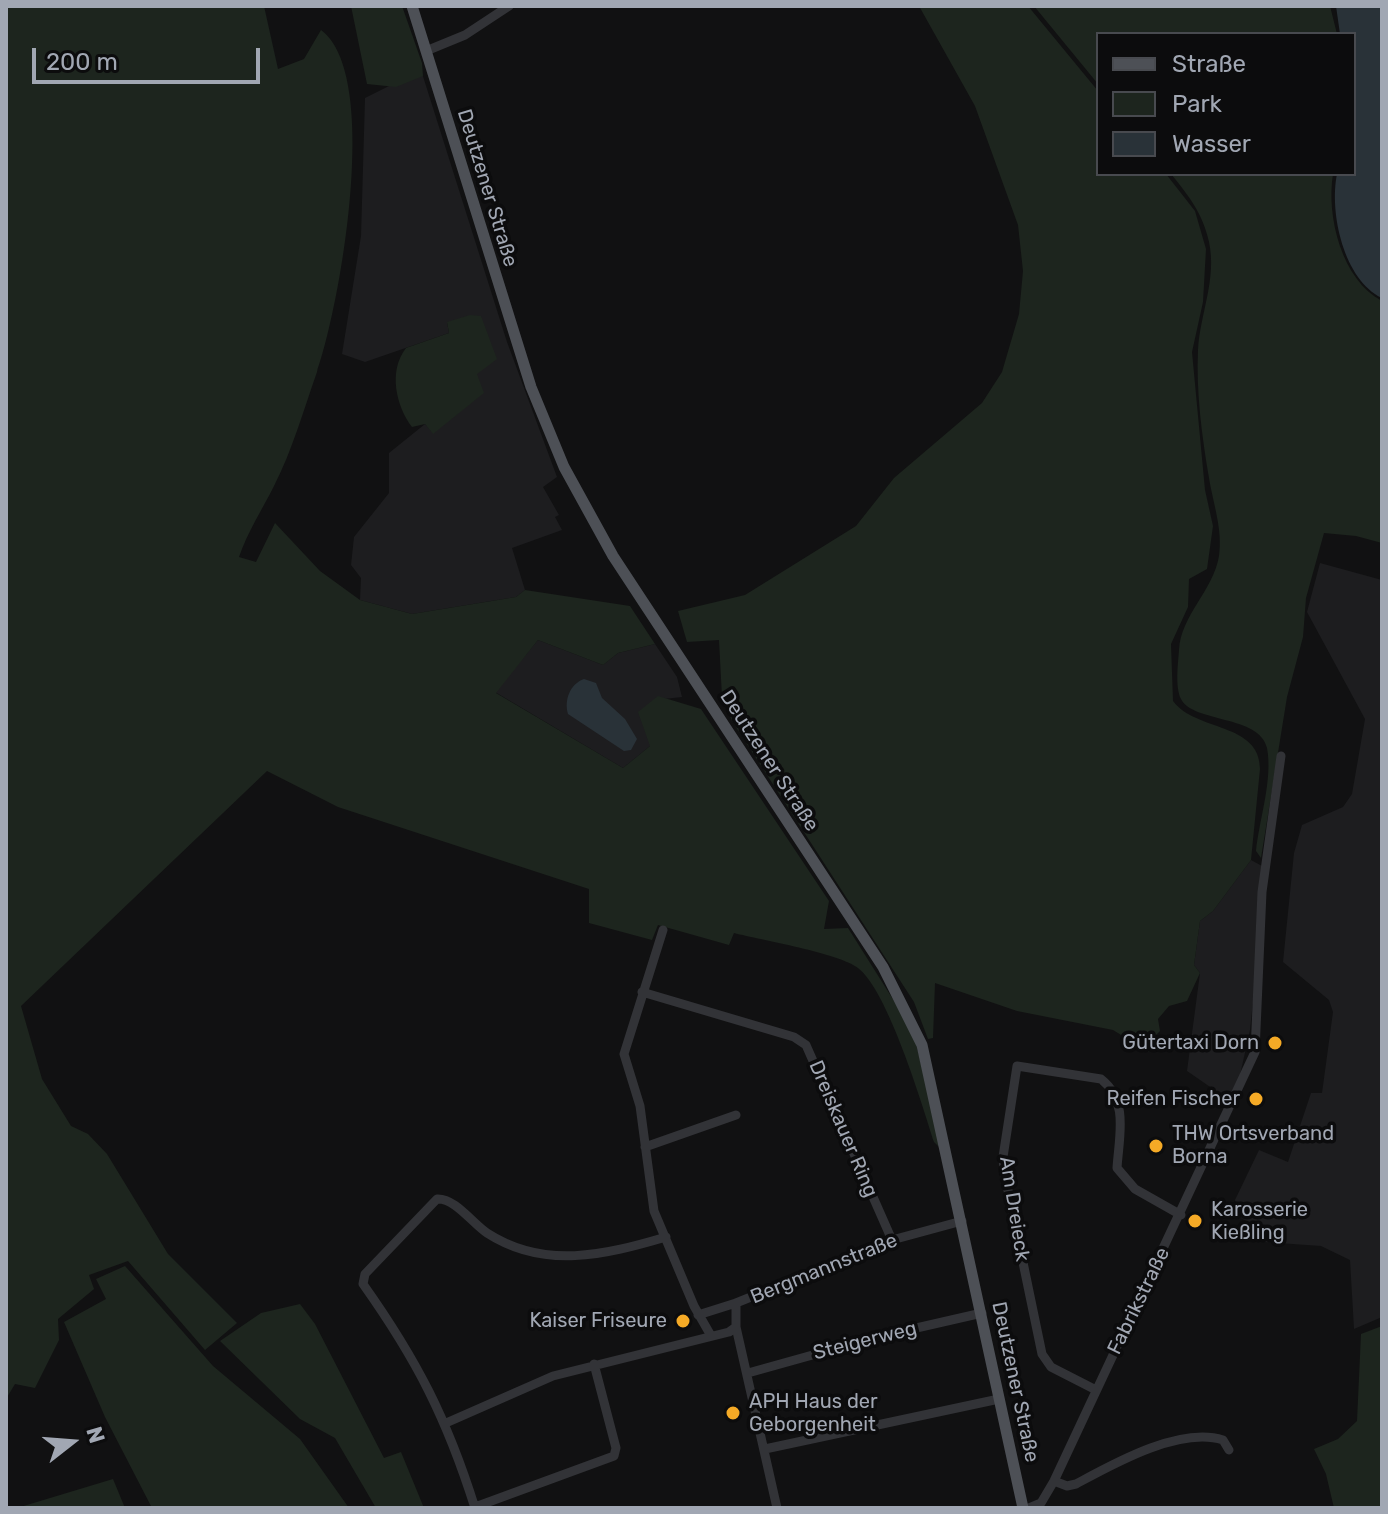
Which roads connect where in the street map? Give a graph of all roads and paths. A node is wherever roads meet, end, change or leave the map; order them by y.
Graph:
1 (412, 6) edge
2 (509, 6) edge
3 (426, 51) junction
4 (1281, 756) dead end
5 (663, 930) dead end
6 (642, 992) junction
7 (736, 1115) dead end
8 (645, 1147) junction
9 (1181, 1215) junction
10 (962, 1221) junction
11 (666, 1237) junction
12 (892, 1240) junction
13 (736, 1303) junction
14 (982, 1313) junction
15 (698, 1315) junction
16 (736, 1327) junction
17 (710, 1334) junction
18 (594, 1364) junction
19 (748, 1373) junction
20 (1096, 1390) junction
21 (999, 1399) junction
22 (446, 1423) junction
23 (765, 1449) junction
24 (1229, 1450) dead end
25 (1054, 1481) junction
26 (475, 1507) edge
27 (777, 1508) edge
28 (1026, 1508) edge

1 - 3 main road, Deutzener Straße
2 - 3 street
3 - 10 main road, Deutzener Straße
4 - 9 street, Fabrikstraße
5 - 6 street
6 - 8 street
6 - 12 street, Dreiskauer Ring
7 - 8 street
8 - 11 street
9 - 20 street, Fabrikstraße
9 - 20 street, Am Dreieck
10 - 12 street, Bergmannstraße
10 - 14 main road, Deutzener Straße
11 - 15 street
11 - 22 street
12 - 13 street, Bergmannstraße
13 - 15 street
13 - 16 street, Bergmannstraße
14 - 19 street, Steigerweg
14 - 21 main road, Deutzener Straße
15 - 17 street
16 - 17 street, Bergmannstraße
16 - 19 street
17 - 18 street, Bergmannstraße
18 - 22 street, Bergmannstraße
18 - 26 street
19 - 23 street
20 - 25 street, Fabrikstraße
21 - 23 street
21 - 28 main road, Deutzener Straße
22 - 26 street
23 - 27 street
24 - 25 street, Deutzener Straße
25 - 28 street, Fabrikstraße

